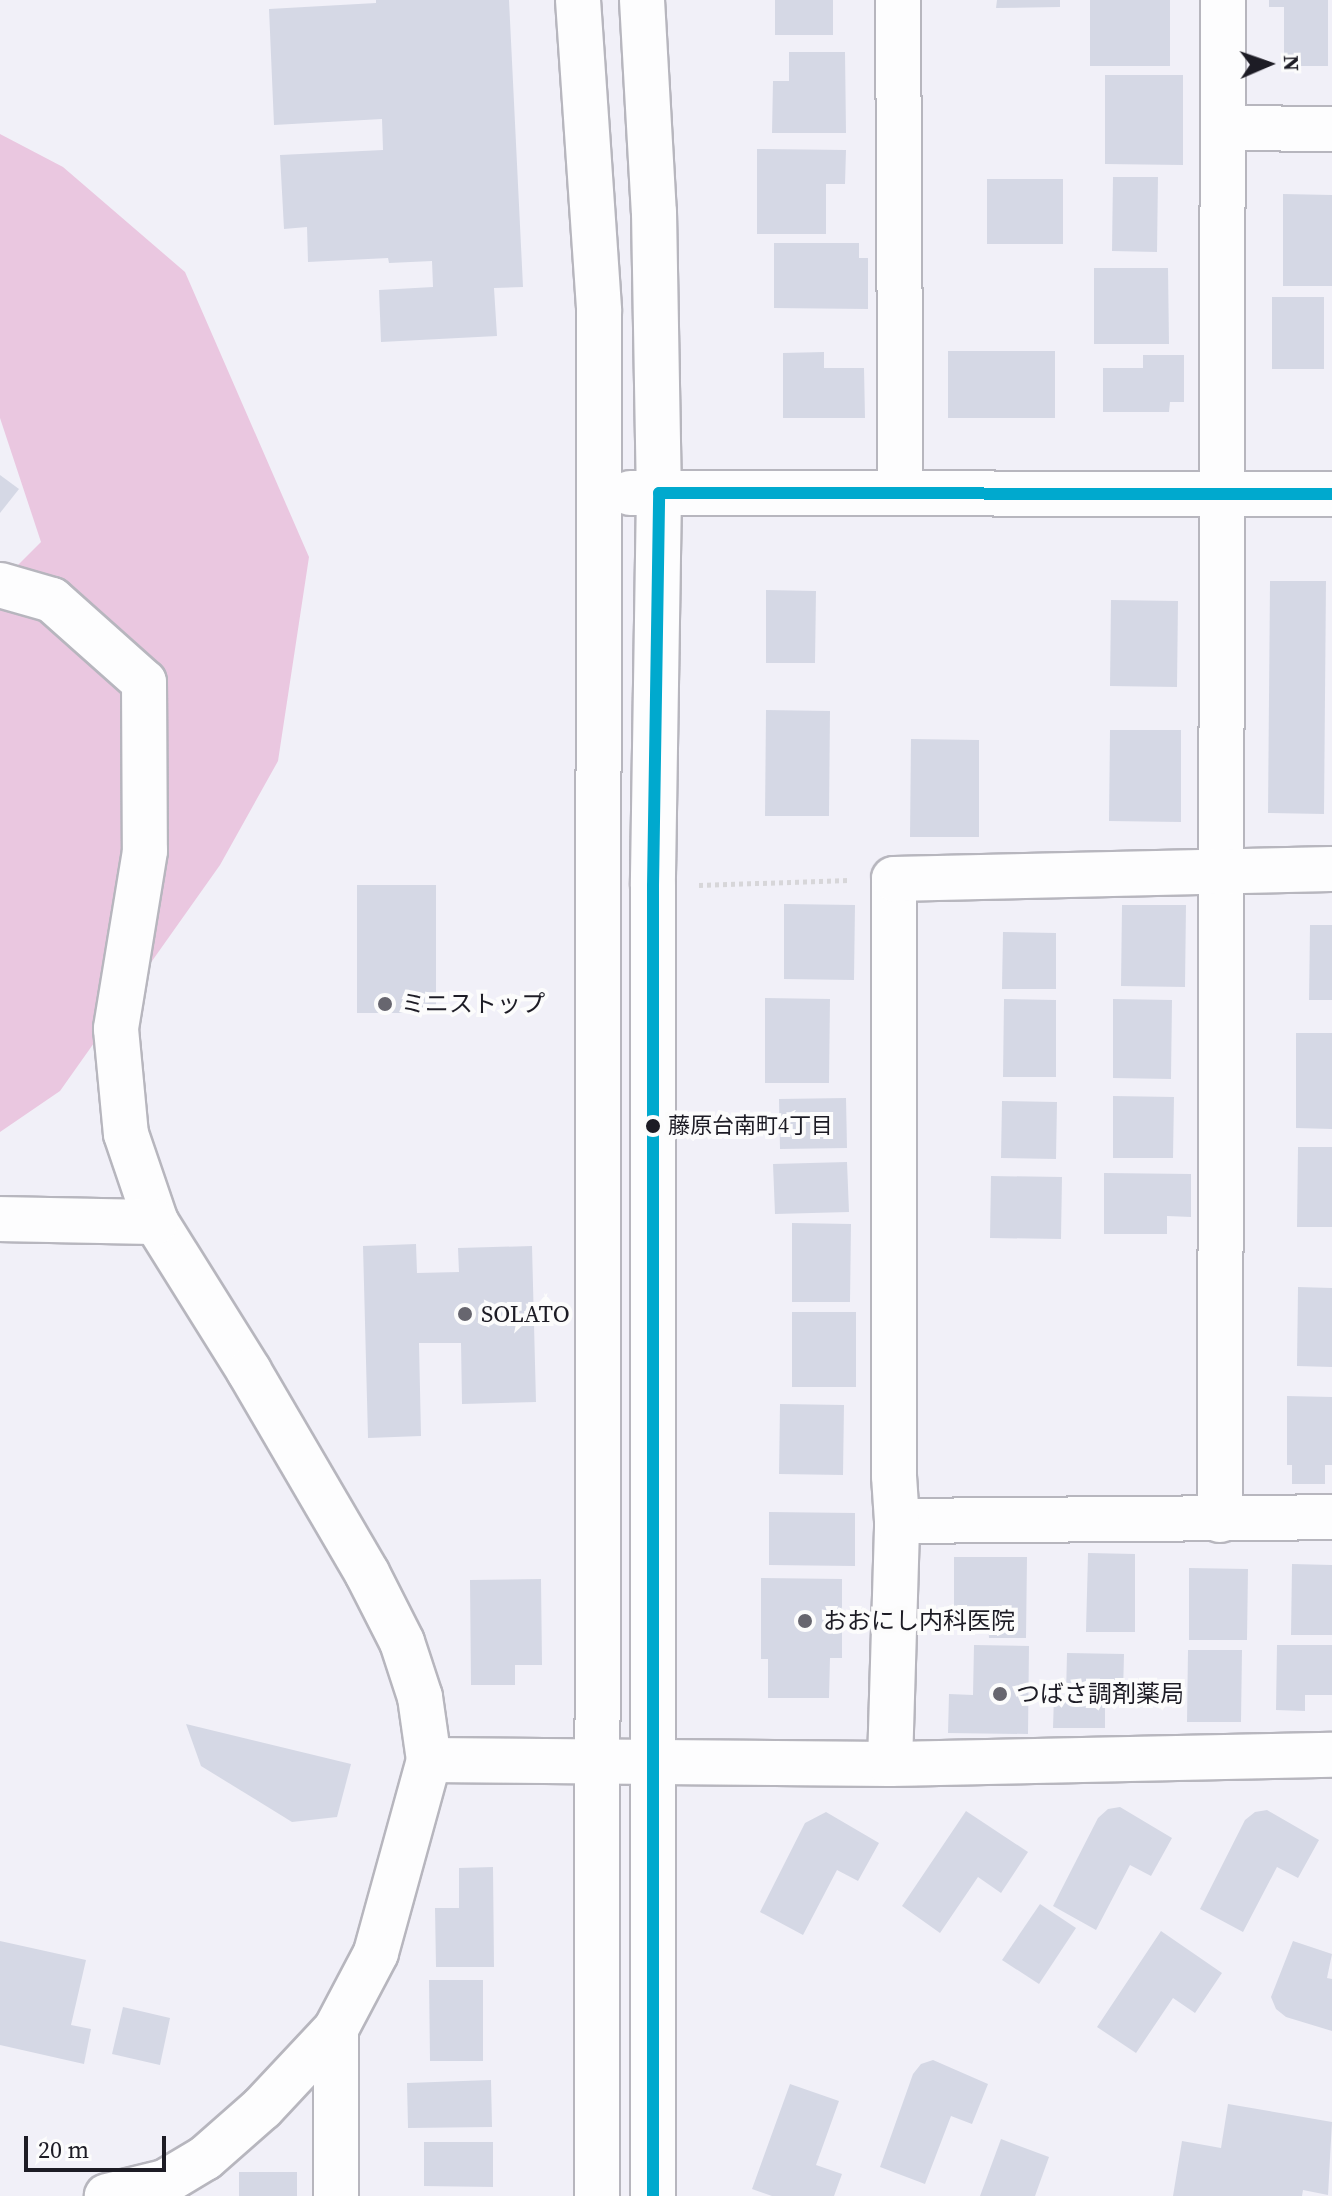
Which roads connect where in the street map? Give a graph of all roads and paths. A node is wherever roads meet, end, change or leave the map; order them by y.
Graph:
1 (578, 0) edge
2 (642, 0) edge
3 (898, 0) edge
4 (1223, 0) edge
5 (1223, 128) junction
6 (1332, 129) edge
7 (901, 492) junction
8 (598, 493) junction
9 (659, 493) junction
10 (1222, 494) junction
11 (1332, 494) edge
12 (0, 585) edge
13 (1332, 869) edge
14 (1219, 872) junction
15 (894, 879) junction
16 (653, 886) junction
17 (0, 1219) edge
18 (156, 1222) junction
19 (1332, 1517) edge
20 (1220, 1520) junction
21 (897, 1521) junction
22 (1332, 1755) edge
23 (429, 1760) junction
24 (652, 1761) junction
25 (598, 1763) junction
26 (890, 1764) junction
27 (336, 2029) junction
28 (107, 2196) edge
29 (336, 2196) edge
30 (597, 2196) edge
31 (653, 2196) edge

1 - 8 street
2 - 9 street
3 - 7 street
4 - 5 street
5 - 6 street
5 - 10 street
7 - 9 street
7 - 10 street
8 - 9 street
8 - 25 street
9 - 16 street
10 - 11 street
10 - 14 street
12 - 18 street
13 - 14 street
14 - 15 street
14 - 20 street
15 - 16 path
15 - 21 street
16 - 24 street
17 - 18 street
18 - 23 street
19 - 20 street
20 - 21 street
21 - 26 street
22 - 26 street
23 - 25 street
23 - 27 street
24 - 25 street
24 - 26 street
24 - 31 street
25 - 30 street
27 - 28 street
27 - 29 street

